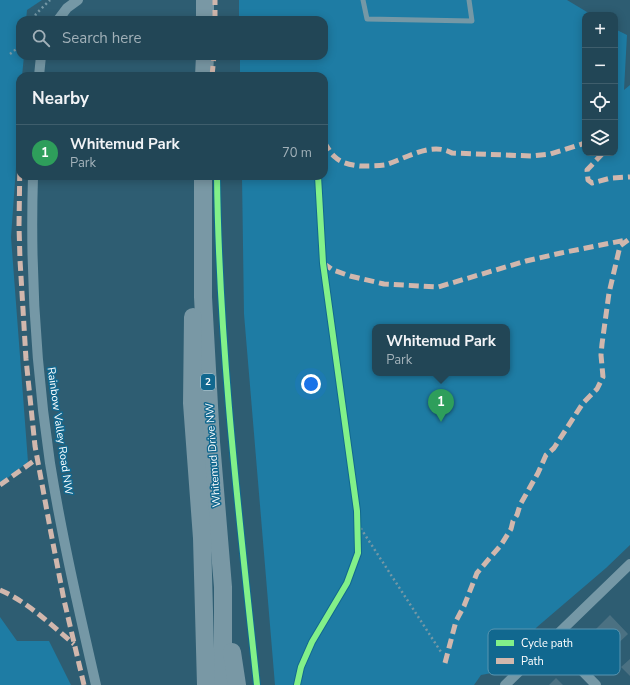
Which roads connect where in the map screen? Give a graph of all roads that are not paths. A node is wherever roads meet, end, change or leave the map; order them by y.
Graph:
1 (78, 0) edge
2 (194, 0) edge
3 (205, 0) edge
4 (363, 0) edge
5 (469, 0) edge
6 (61, 16) edge
7 (194, 16) edge
8 (205, 16) edge
9 (41, 60) edge
10 (39, 72) edge
11 (33, 180) edge
12 (192, 180) edge
13 (203, 180) edge
14 (630, 564) edge
15 (203, 574) junction
16 (223, 587) junction
17 (563, 629) edge
18 (515, 675) edge
19 (586, 675) edge
20 (96, 685) edge
21 (195, 685) edge
22 (206, 685) edge
23 (223, 685) edge
24 (237, 685) edge
25 (505, 685) edge
26 (596, 685) edge

1 - 6 street
2 - 7 highway
3 - 8 highway
4 - 5 lane
9 - 10 street
11 - 20 street, Rainbow Valley Road NW
12 - 15 highway, Whitemud Drive NW / 2
13 - 16 highway, Whitemud Drive NW / 2
14 - 17 street
15 - 21 highway
15 - 22 highway, Whitemud Drive NW / 2
16 - 23 highway, Whitemud Drive NW / 2
16 - 24 highway
18 - 25 street
19 - 26 street

